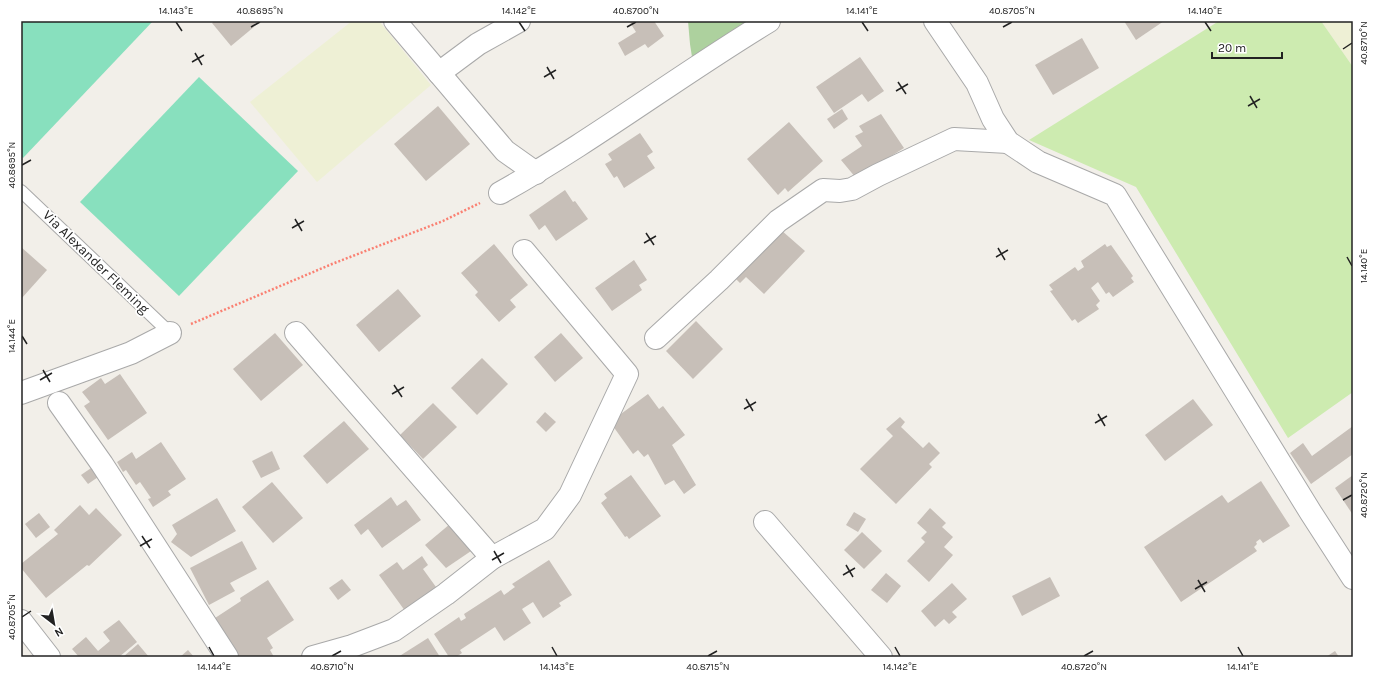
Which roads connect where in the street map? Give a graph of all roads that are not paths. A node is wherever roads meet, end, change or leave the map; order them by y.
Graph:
1 (395, 21) edge
2 (519, 21) edge
3 (769, 21) edge
4 (934, 21) edge
5 (440, 73) junction
6 (1008, 142) junction
7 (536, 173) junction
8 (21, 190) edge
9 (500, 193) road end
10 (524, 251) dead end
11 (170, 333) joint
12 (296, 333) dead end
13 (656, 338) dead end
14 (21, 393) edge
15 (59, 403) dead end
16 (765, 522) dead end
17 (492, 558) junction
18 (1353, 578) edge
19 (21, 621) edge
20 (49, 657) edge
21 (227, 657) edge
22 (313, 657) edge
23 (881, 657) edge

1 - 5 street
2 - 5 street
3 - 7 street
4 - 6 street
5 - 7 street
6 - 13 street
6 - 18 street
7 - 9 street
8 - 11 lane, Via Alexander Fleming
10 - 17 street
11 - 14 street
12 - 17 street
15 - 21 street
16 - 23 street
17 - 22 street
19 - 20 street

